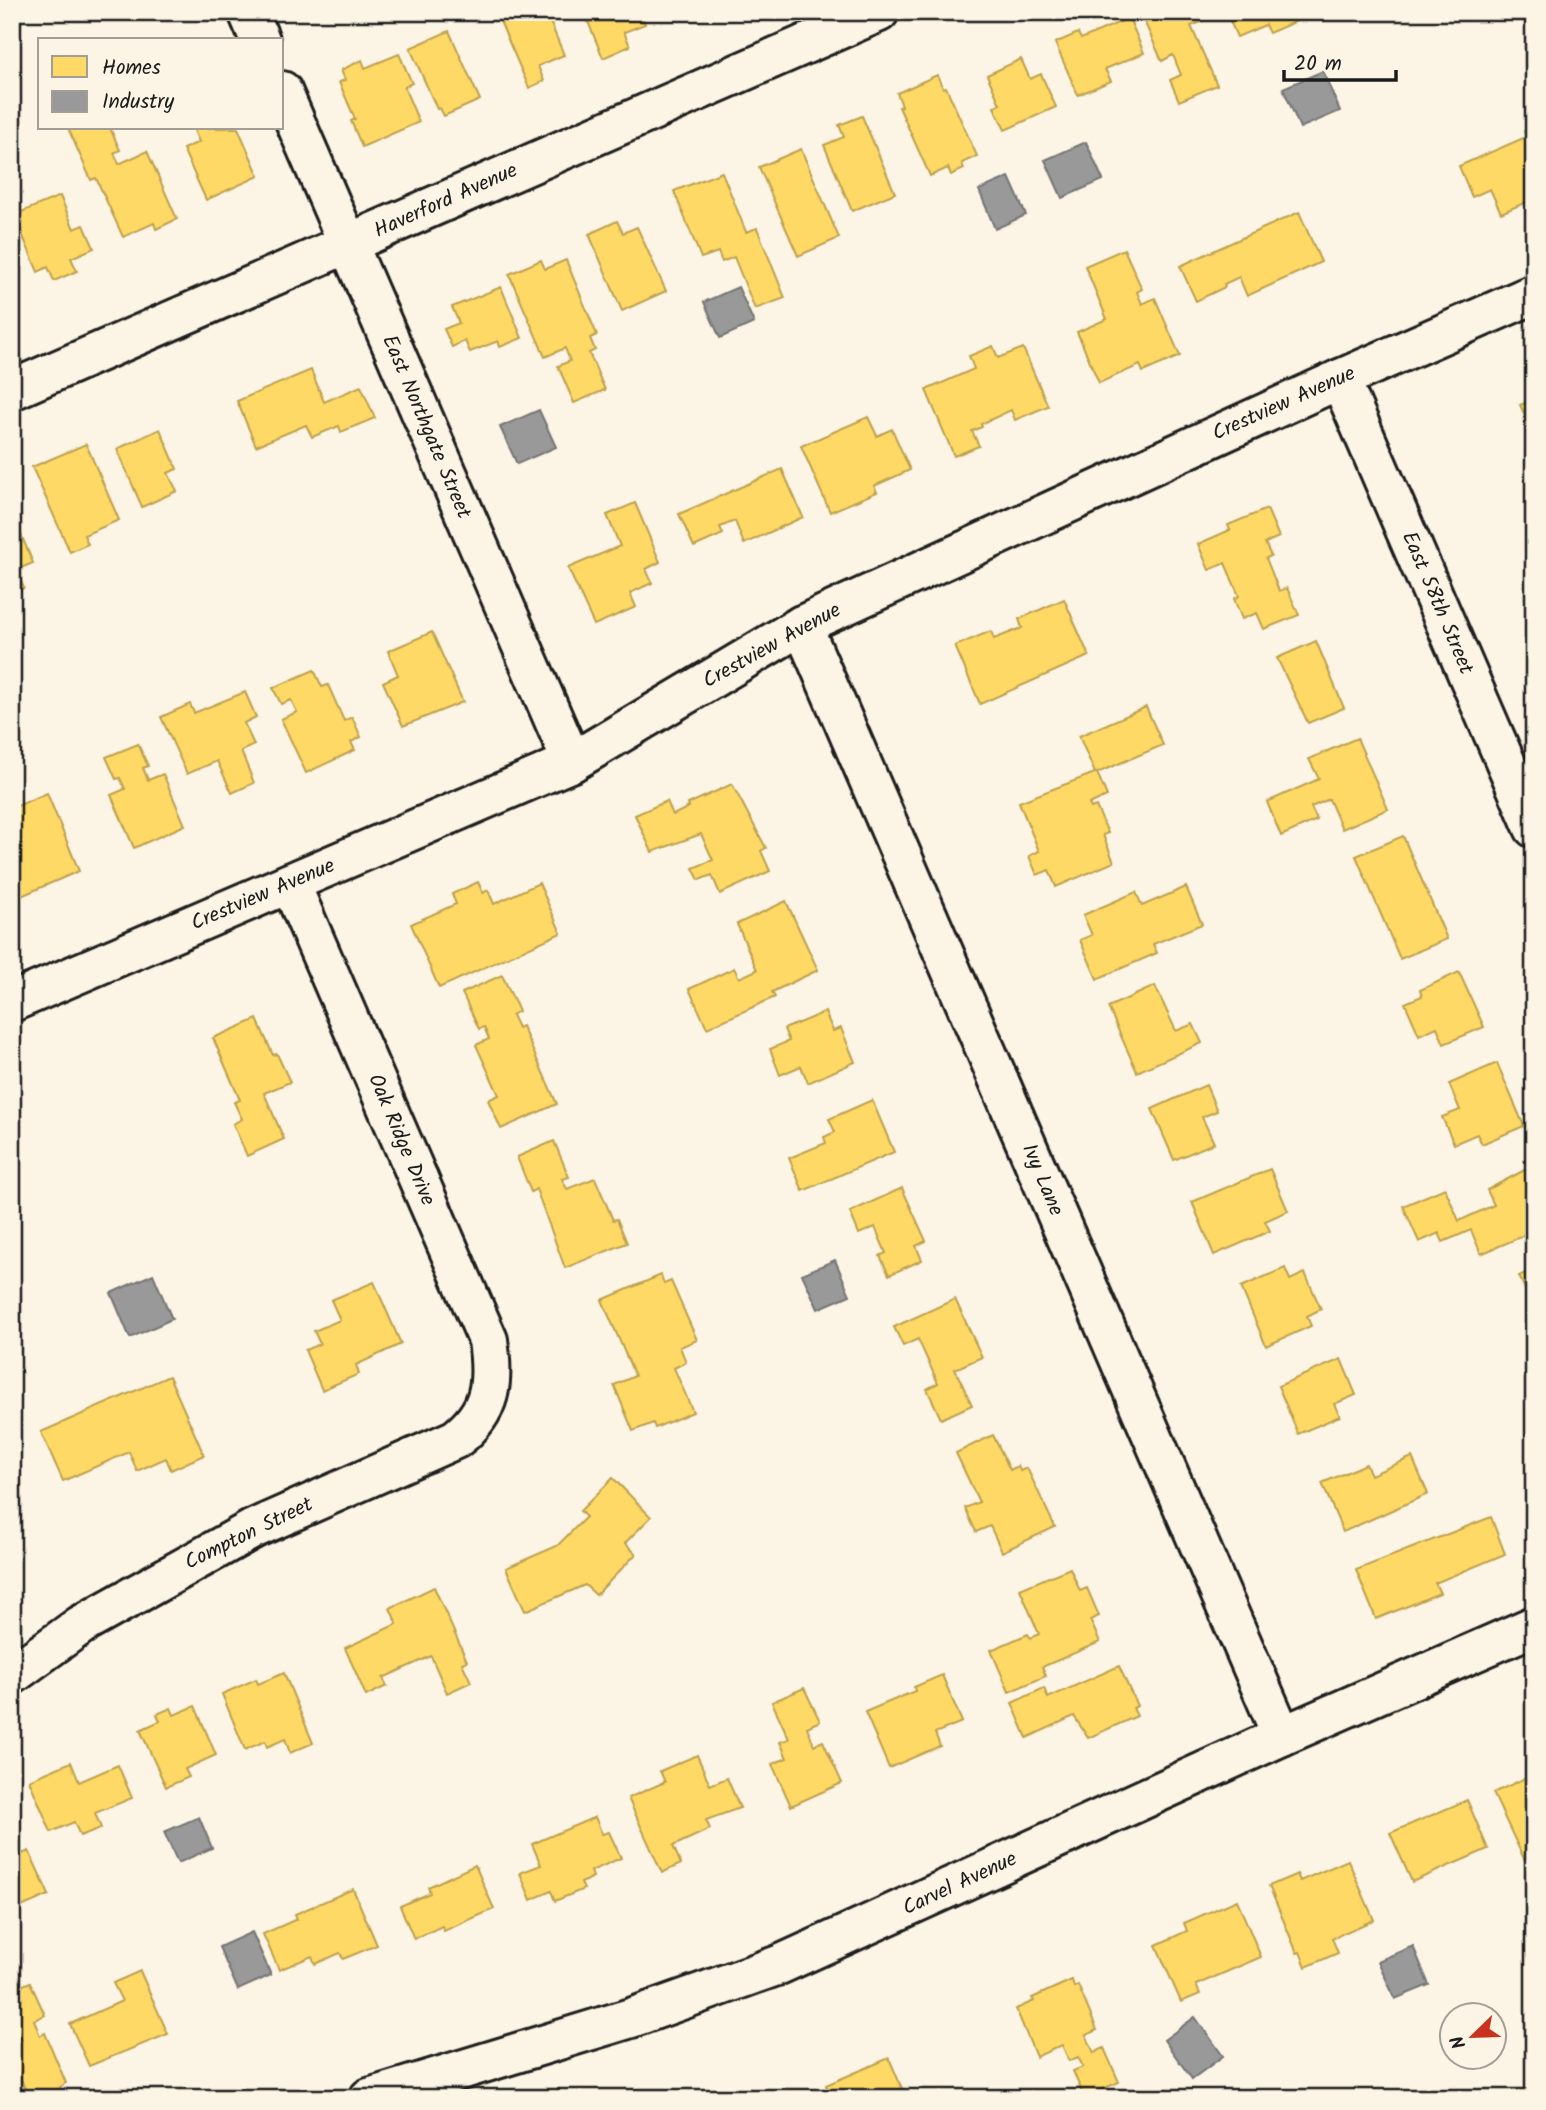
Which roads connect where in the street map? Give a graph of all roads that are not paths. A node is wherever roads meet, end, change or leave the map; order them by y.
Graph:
1 (248, 12) edge
2 (879, 12) edge
3 (259, 38) edge
4 (284, 96) edge
5 (347, 244) junction
6 (1534, 294) edge
7 (1340, 379) junction
8 (12, 390) edge
9 (802, 625) junction
10 (572, 762) junction
11 (1534, 828) edge
12 (290, 883) junction
13 (12, 1002) edge
14 (486, 1402) joint
15 (1534, 1626) edge
16 (12, 1675) edge
17 (1282, 1736) junction
18 (369, 2098) edge

1 - 3 street
2 - 5 street, Haverford Avenue
4 - 5 street, East Northgate Street
5 - 8 street, Haverford Avenue
5 - 10 street, East Northgate Street
6 - 7 street, Crestview Avenue
7 - 9 street, Crestview Avenue
7 - 11 street, East 58th Street
9 - 10 street, Crestview Avenue
9 - 17 street, Ivy Lane
10 - 12 street, Crestview Avenue
12 - 13 street, Crestview Avenue
12 - 14 street, Oak Ridge Drive
14 - 16 street, Compton Street
15 - 17 street, Carvel Avenue
17 - 18 street, Carvel Avenue

